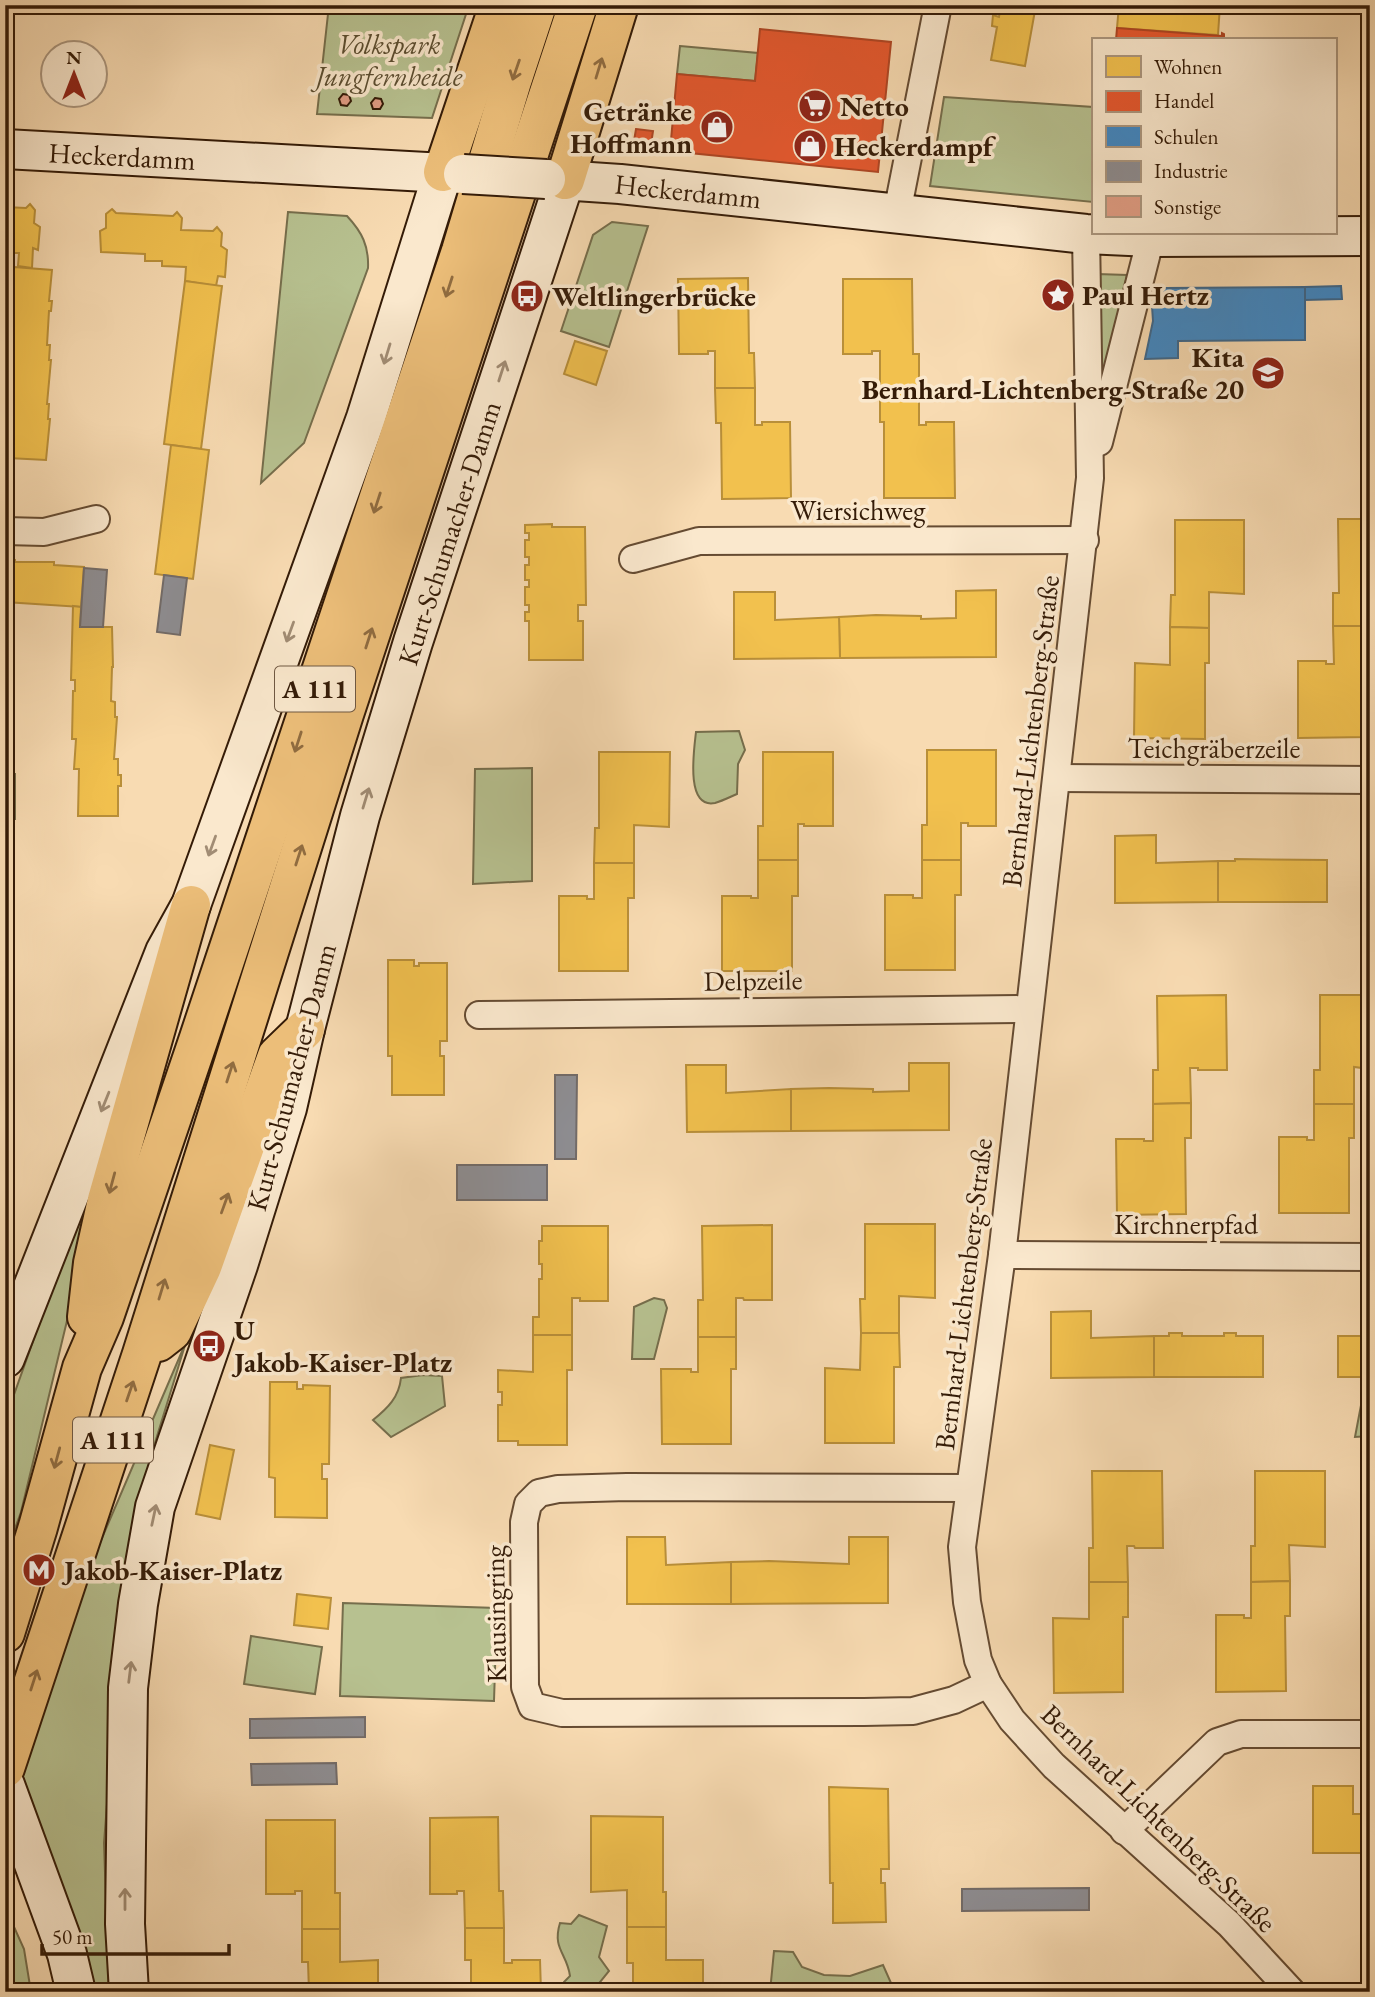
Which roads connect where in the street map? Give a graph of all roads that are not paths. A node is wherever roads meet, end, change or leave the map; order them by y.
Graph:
1 (499, 5) edge
2 (537, 5) edge
3 (578, 5) edge
4 (619, 5) edge
5 (938, 5) edge
6 (5, 149) edge
7 (453, 173) junction
8 (555, 180) junction
9 (897, 214) junction
10 (1086, 234) junction
11 (1370, 236) edge
12 (1150, 237) junction
13 (1090, 478) junction
14 (96, 519) dead end
15 (5, 531) edge
16 (1085, 540) junction
17 (633, 559) dead end
18 (1057, 778) junction
19 (1370, 780) edge
20 (191, 905) junction
21 (1028, 1009) junction
22 (479, 1015) dead end
23 (305, 1029) junction
24 (1002, 1255) junction
25 (1370, 1257) edge
26 (142, 1354) junction
27 (5, 1358) edge
28 (82, 1368) junction
29 (969, 1488) junction
30 (17, 1595) edge
31 (988, 1684) junction
32 (1370, 1734) edge
33 (5, 1768) edge
34 (5, 1784) edge
35 (1124, 1830) junction
36 (76, 1992) edge
37 (129, 1992) edge
38 (1292, 1992) edge

1 - 7 highway
2 -> 28 highway, A 111
26 -> 3 highway, A 111
8 -> 4 highway
5 - 9 street
6 - 7 main road, Heckerdamm
7 - 8 main road, Heckerdamm, bridge
7 -> 20 main road
8 - 9 main road, Heckerdamm
23 -> 8 main road, Kurt-Schumacher-Damm
9 - 10 main road, Heckerdamm
10 - 12 main road, Heckerdamm
10 - 13 street, Bernhard-Lichtenberg-Straße
11 - 12 main road, Heckerdamm
12 - 13 street, Bernhard-Lichtenberg-Straße
13 - 16 street, Bernhard-Lichtenberg-Straße
14 - 15 street
16 - 17 street, Wiersichweg
16 - 18 street, Bernhard-Lichtenberg-Straße
18 - 19 street, Teichgräberzeile
18 - 21 street, Bernhard-Lichtenberg-Straße
20 -> 27 main road
20 -> 28 highway
21 - 22 street, Delpzeile
21 - 24 street, Bernhard-Lichtenberg-Straße
26 -> 23 highway
37 -> 23 main road, Kurt-Schumacher-Damm
24 - 25 street, Kirchnerpfad
24 - 29 street, Bernhard-Lichtenberg-Straße
33 -> 26 highway, A 111
28 -> 30 highway, A 111
29 - 31 street, Bernhard-Lichtenberg-Straße
29 - 31 street, Klausingring
31 - 35 street, Bernhard-Lichtenberg-Straße
32 - 35 street
34 - 36 main road
35 - 38 street, Bernhard-Lichtenberg-Straße

